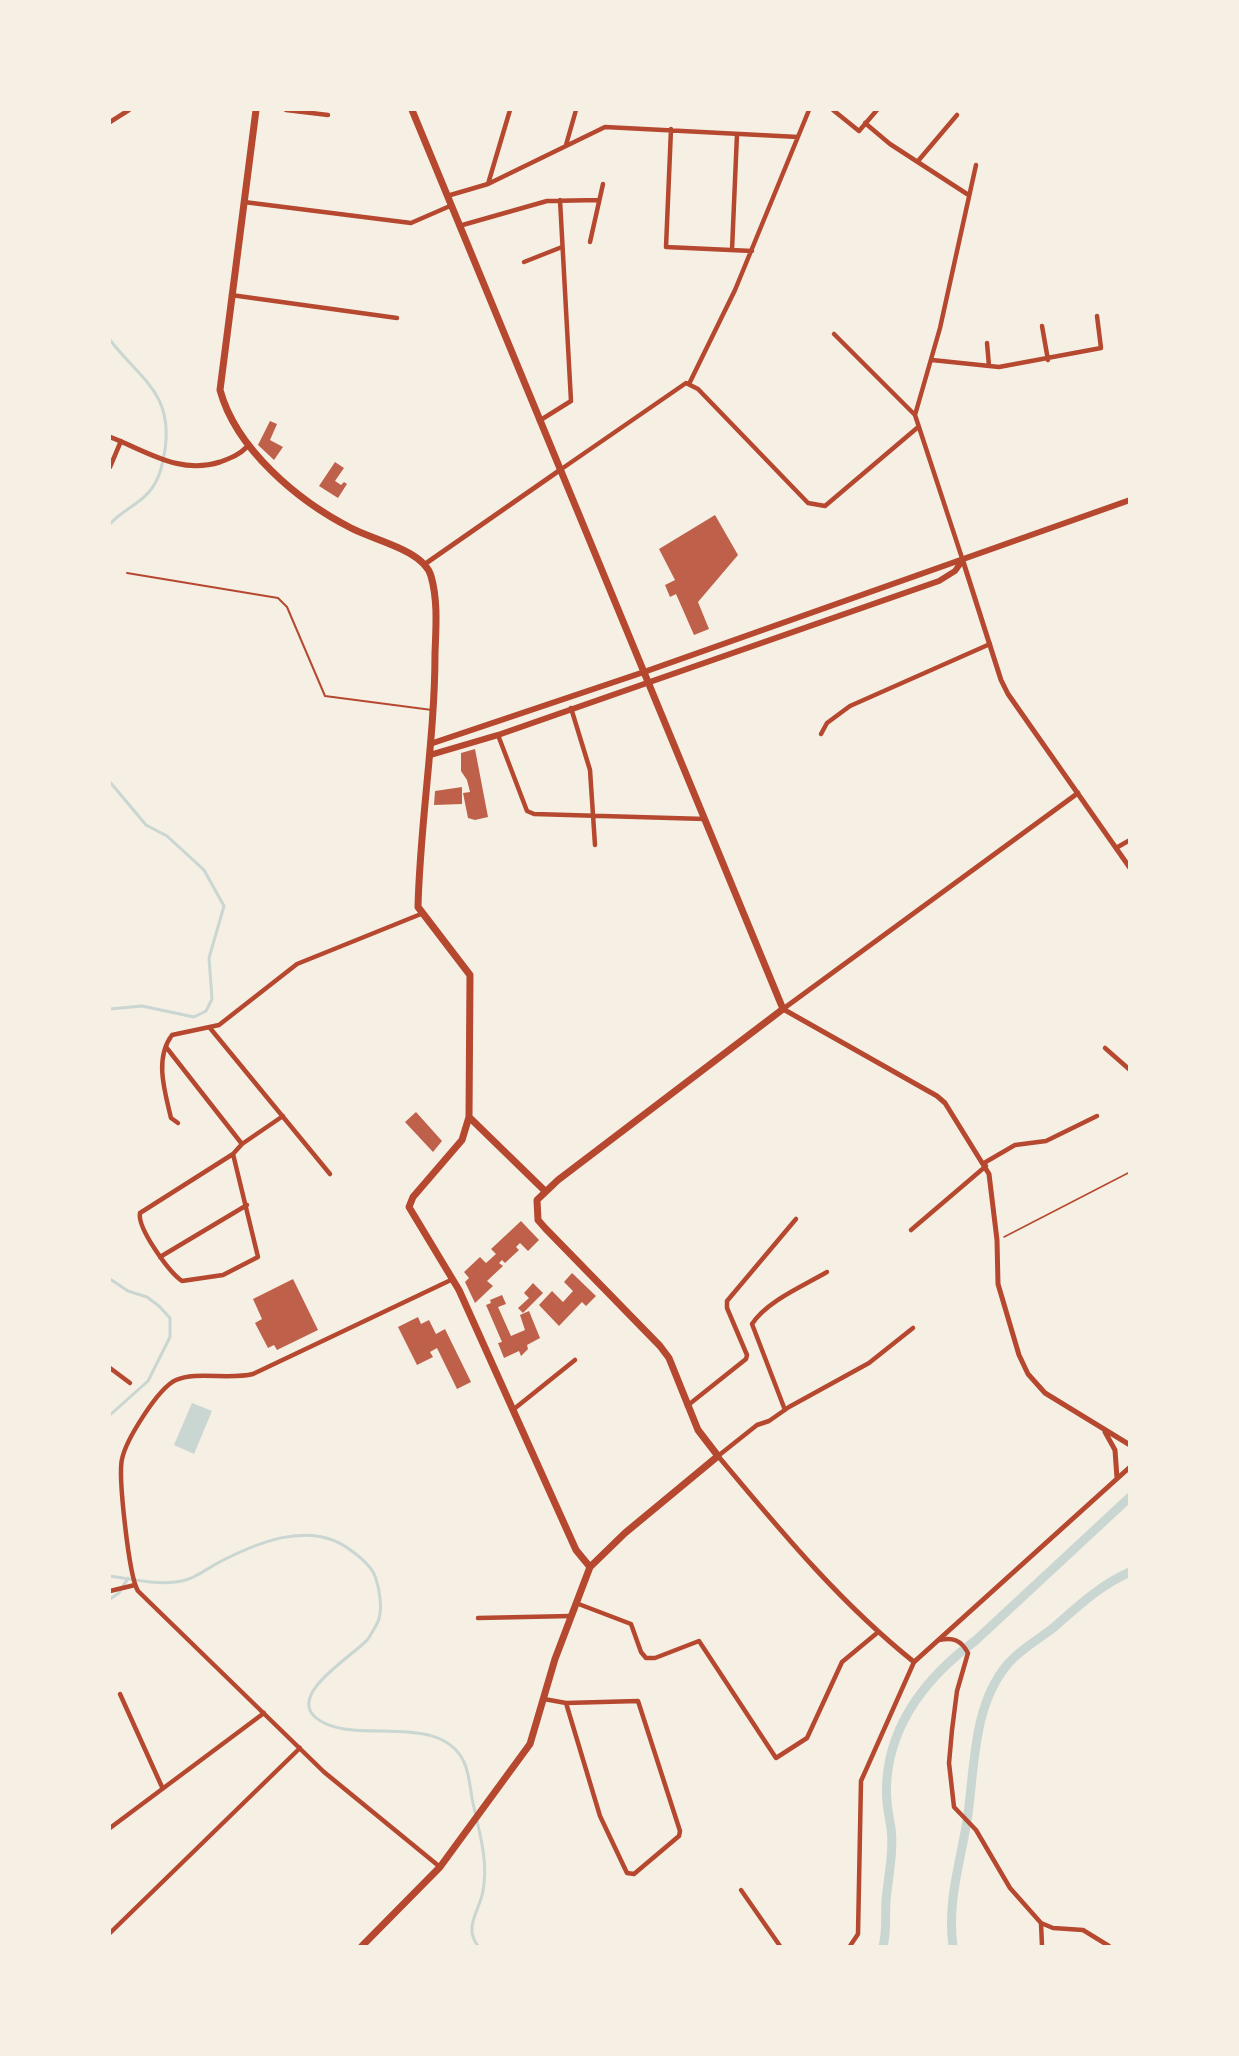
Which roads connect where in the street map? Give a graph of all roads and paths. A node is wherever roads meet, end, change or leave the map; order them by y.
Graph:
1 (129, 110) edge
2 (256, 110) edge
3 (286, 110) edge
4 (412, 110) edge
5 (510, 110) edge
6 (576, 110) edge
7 (809, 110) edge
8 (833, 110) edge
9 (877, 110) edge
10 (957, 115) dead end
11 (328, 116) dead end
12 (110, 122) edge
13 (865, 123) junction
14 (671, 129) junction
15 (737, 134) junction
16 (798, 137) junction
17 (566, 145) junction
18 (918, 160) junction
19 (976, 165) dead end
20 (488, 184) junction
21 (603, 184) dead end
22 (967, 194) junction
23 (446, 196) junction
24 (560, 200) junction
25 (599, 200) junction
26 (244, 202) junction
27 (450, 206) junction
28 (458, 226) junction
29 (590, 242) dead end
30 (562, 247) junction
31 (732, 250) junction
32 (752, 251) junction
33 (524, 262) dead end
34 (231, 295) junction
35 (1097, 316) dead end
36 (397, 318) dead end
37 (1042, 326) dead end
38 (834, 333) dead end
39 (987, 343) dead end
40 (932, 360) junction
41 (1048, 360) junction
42 (989, 366) junction
43 (689, 384) junction
44 (915, 415) junction
45 (539, 422) junction
46 (917, 428) junction
47 (110, 437) edge
48 (121, 441) junction
49 (248, 446) junction
50 (110, 467) edge
51 (560, 470) junction
52 (1130, 500) edge
53 (963, 561) junction
54 (425, 564) junction
55 (127, 573) dead end
56 (990, 644) junction
57 (644, 672) junction
58 (649, 682) junction
59 (571, 708) junction
60 (435, 710) junction
61 (820, 734) dead end
62 (498, 735) junction
63 (430, 744) junction
64 (430, 755) junction
65 (1078, 793) junction
66 (593, 817) junction
67 (705, 819) junction
68 (1130, 840) edge
69 (595, 845) dead end
70 (1116, 848) junction
71 (1130, 868) edge
72 (421, 914) junction
73 (783, 1009) junction
74 (210, 1028) junction
75 (166, 1047) junction
76 (1105, 1048) dead end
77 (1130, 1059) edge
78 (1124, 1065) junction
79 (1130, 1071) edge
80 (283, 1116) junction
81 (1097, 1116) dead end
82 (469, 1117) junction
83 (178, 1122) dead end
84 (242, 1144) junction
85 (233, 1154) junction
86 (985, 1165) junction
87 (1130, 1172) edge
88 (330, 1174) dead end
89 (544, 1191) junction
90 (246, 1205) junction
91 (796, 1219) dead end
92 (911, 1230) dead end
93 (997, 1240) junction
94 (160, 1257) junction
95 (826, 1272) dead end
96 (453, 1279) junction
97 (913, 1328) dead end
98 (575, 1360) dead end
99 (110, 1368) edge
100 (130, 1383) dead end
101 (687, 1406) junction
102 (514, 1409) junction
103 (785, 1410) junction
104 (1103, 1428) junction
105 (1130, 1445) edge
106 (718, 1456) junction
107 (1130, 1467) edge
108 (1117, 1478) junction
109 (590, 1567) junction
110 (134, 1584) junction
111 (110, 1591) edge
112 (576, 1603) junction
113 (571, 1616) junction
114 (478, 1618) dead end
115 (877, 1633) junction
116 (939, 1640) junction
117 (914, 1662) junction
118 (120, 1694) dead end
119 (544, 1699) junction
120 (566, 1703) junction
121 (264, 1713) junction
122 (300, 1748) junction
123 (162, 1787) junction
124 (110, 1828) edge
125 (440, 1867) junction
126 (741, 1890) dead end
127 (1041, 1923) junction
128 (110, 1933) edge
129 (362, 1947) edge
130 (780, 1947) edge
131 (850, 1947) edge
132 (1042, 1947) edge
133 (1109, 1947) edge

1 - 12 street
2 - 26 main road
3 - 11 street
4 - 23 main road
5 - 20 street
6 - 17 street
7 - 16 street
8 - 13 street
9 - 13 street
10 - 18 street
13 - 18 street
14 - 15 street
14 - 17 street
14 - 31 street
15 - 16 street
15 - 31 street
16 - 32 street
17 - 20 street
18 - 22 street
19 - 22 street
20 - 23 street
21 - 25 street
22 - 40 street
23 - 27 main road
24 - 25 street
24 - 28 street
24 - 30 street
25 - 29 street
26 - 27 street
26 - 34 main road
27 - 28 main road
28 - 45 main road
30 - 33 street
30 - 45 street
31 - 32 street
32 - 43 street
34 - 36 street
34 - 49 main road
35 - 41 street
37 - 41 street
38 - 44 street
39 - 42 street
40 - 42 street
40 - 44 street
41 - 42 street
43 - 46 street
43 - 51 street
44 - 46 street
45 - 51 main road
46 - 53 street
47 - 48 street
48 - 49 street
48 - 50 street
49 - 54 main road
51 - 54 street
51 - 57 main road
52 - 53 main road
53 - 56 street
53 - 57 main road
53 - 58 main road
54 - 60 main road
55 - 60 lane
56 - 61 street
56 - 65 street
57 - 58 main road
57 - 63 main road
58 - 59 main road
58 - 67 main road
59 - 62 main road
59 - 66 street
60 - 63 main road
62 - 64 main road
62 - 66 street
63 - 64 main road
64 - 72 main road
65 - 70 street
65 - 73 street
66 - 67 street
66 - 69 street
67 - 73 main road
68 - 70 street
70 - 71 street
72 - 74 street
72 - 82 main road
73 - 86 street
73 - 89 main road
74 - 75 street
74 - 80 street
75 - 83 street
75 - 84 street
76 - 78 street
77 - 78 street
78 - 79 street
80 - 84 street
80 - 88 street
81 - 86 street
82 - 89 main road
82 - 96 main road
84 - 85 street
85 - 90 street
85 - 94 street
86 - 92 street
86 - 93 street
87 - 93 path
89 - 101 main road
90 - 94 street
90 - 94 street
91 - 101 street
93 - 104 street
95 - 103 street
96 - 102 main road
96 - 110 street
97 - 103 street
98 - 102 street
99 - 100 street
101 - 106 main road
102 - 109 main road
103 - 106 street
104 - 105 street
104 - 108 street
106 - 109 main road
106 - 115 street
107 - 108 street
108 - 116 street
109 - 112 main road
110 - 111 street
110 - 121 street
112 - 113 main road
112 - 115 street
113 - 114 street
113 - 119 main road
115 - 117 street
116 - 117 street
116 - 127 street
117 - 131 street
118 - 123 street
119 - 120 street
119 - 125 main road
120 - 120 street
121 - 122 street
121 - 123 street
122 - 125 street
122 - 128 street
123 - 124 street
125 - 129 main road
126 - 130 street
127 - 132 street
127 - 133 street

